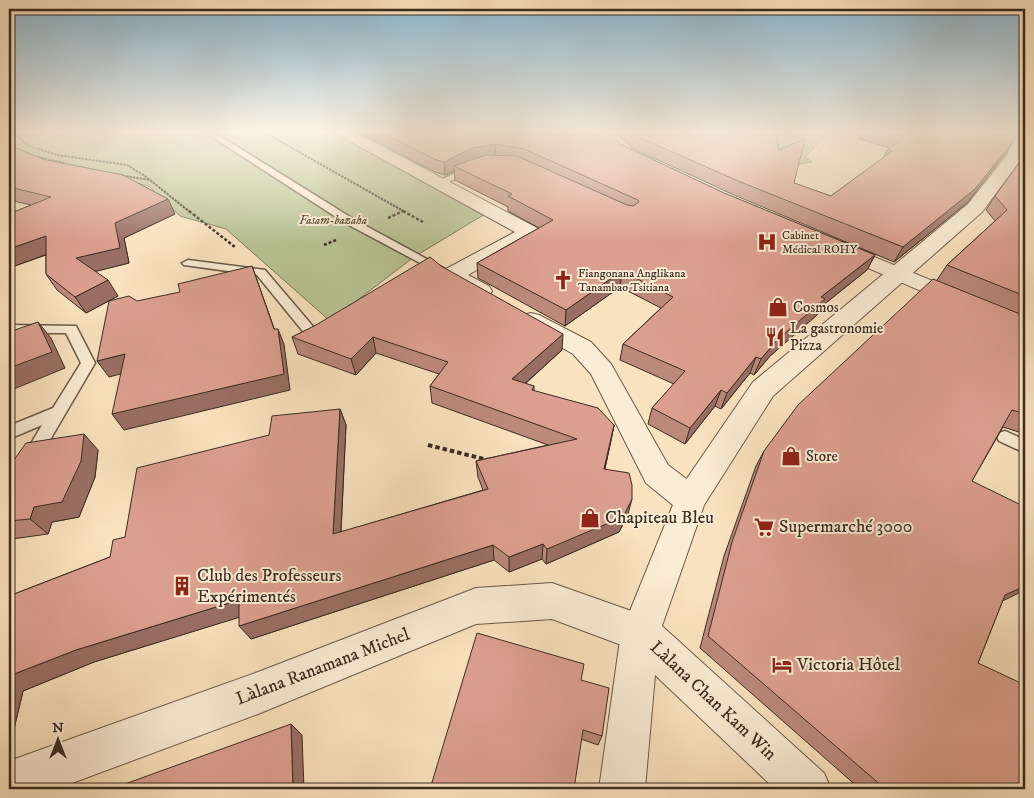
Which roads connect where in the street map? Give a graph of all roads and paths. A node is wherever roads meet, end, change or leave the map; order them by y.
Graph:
1 (132, 168) edge
2 (266, 168) edge
3 (328, 168) edge
4 (409, 168) edge
5 (470, 168) edge
6 (1005, 168) edge
7 (112, 173) edge
8 (151, 180) junction
9 (437, 184) junction
10 (423, 222) dead end
11 (826, 243) edge
12 (188, 263) dead end
13 (431, 265) junction
14 (261, 272) junction
15 (898, 273) junction
16 (414, 275) edge
17 (452, 275) junction
18 (331, 327) edge
19 (1025, 328) edge
20 (9, 329) edge
21 (57, 412) junction
22 (9, 433) edge
23 (1005, 437) edge
24 (428, 445) dead end
25 (1025, 447) edge
26 (494, 462) edge
27 (23, 470) edge
28 (690, 500) junction
29 (640, 633) junction
30 (9, 784) edge
31 (622, 789) edge
32 (808, 789) edge

1 - 8 path
2 - 13 lane
3 - 10 path
4 - 9 street
5 - 9 lane
6 - 15 street
7 - 8 path
8 - 14 path
9 - 17 street
11 - 15 street
12 - 14 lane
13 - 16 lane
13 - 17 lane
14 - 18 lane
15 - 19 street
15 - 28 street
17 - 28 street
20 - 21 lane
21 - 22 lane
21 - 27 lane
23 - 25 lane
24 - 26 path
28 - 29 street
29 - 30 street, Làlana Ranamana Michel
29 - 31 street
29 - 32 street, Làlana Chan Kam Win

